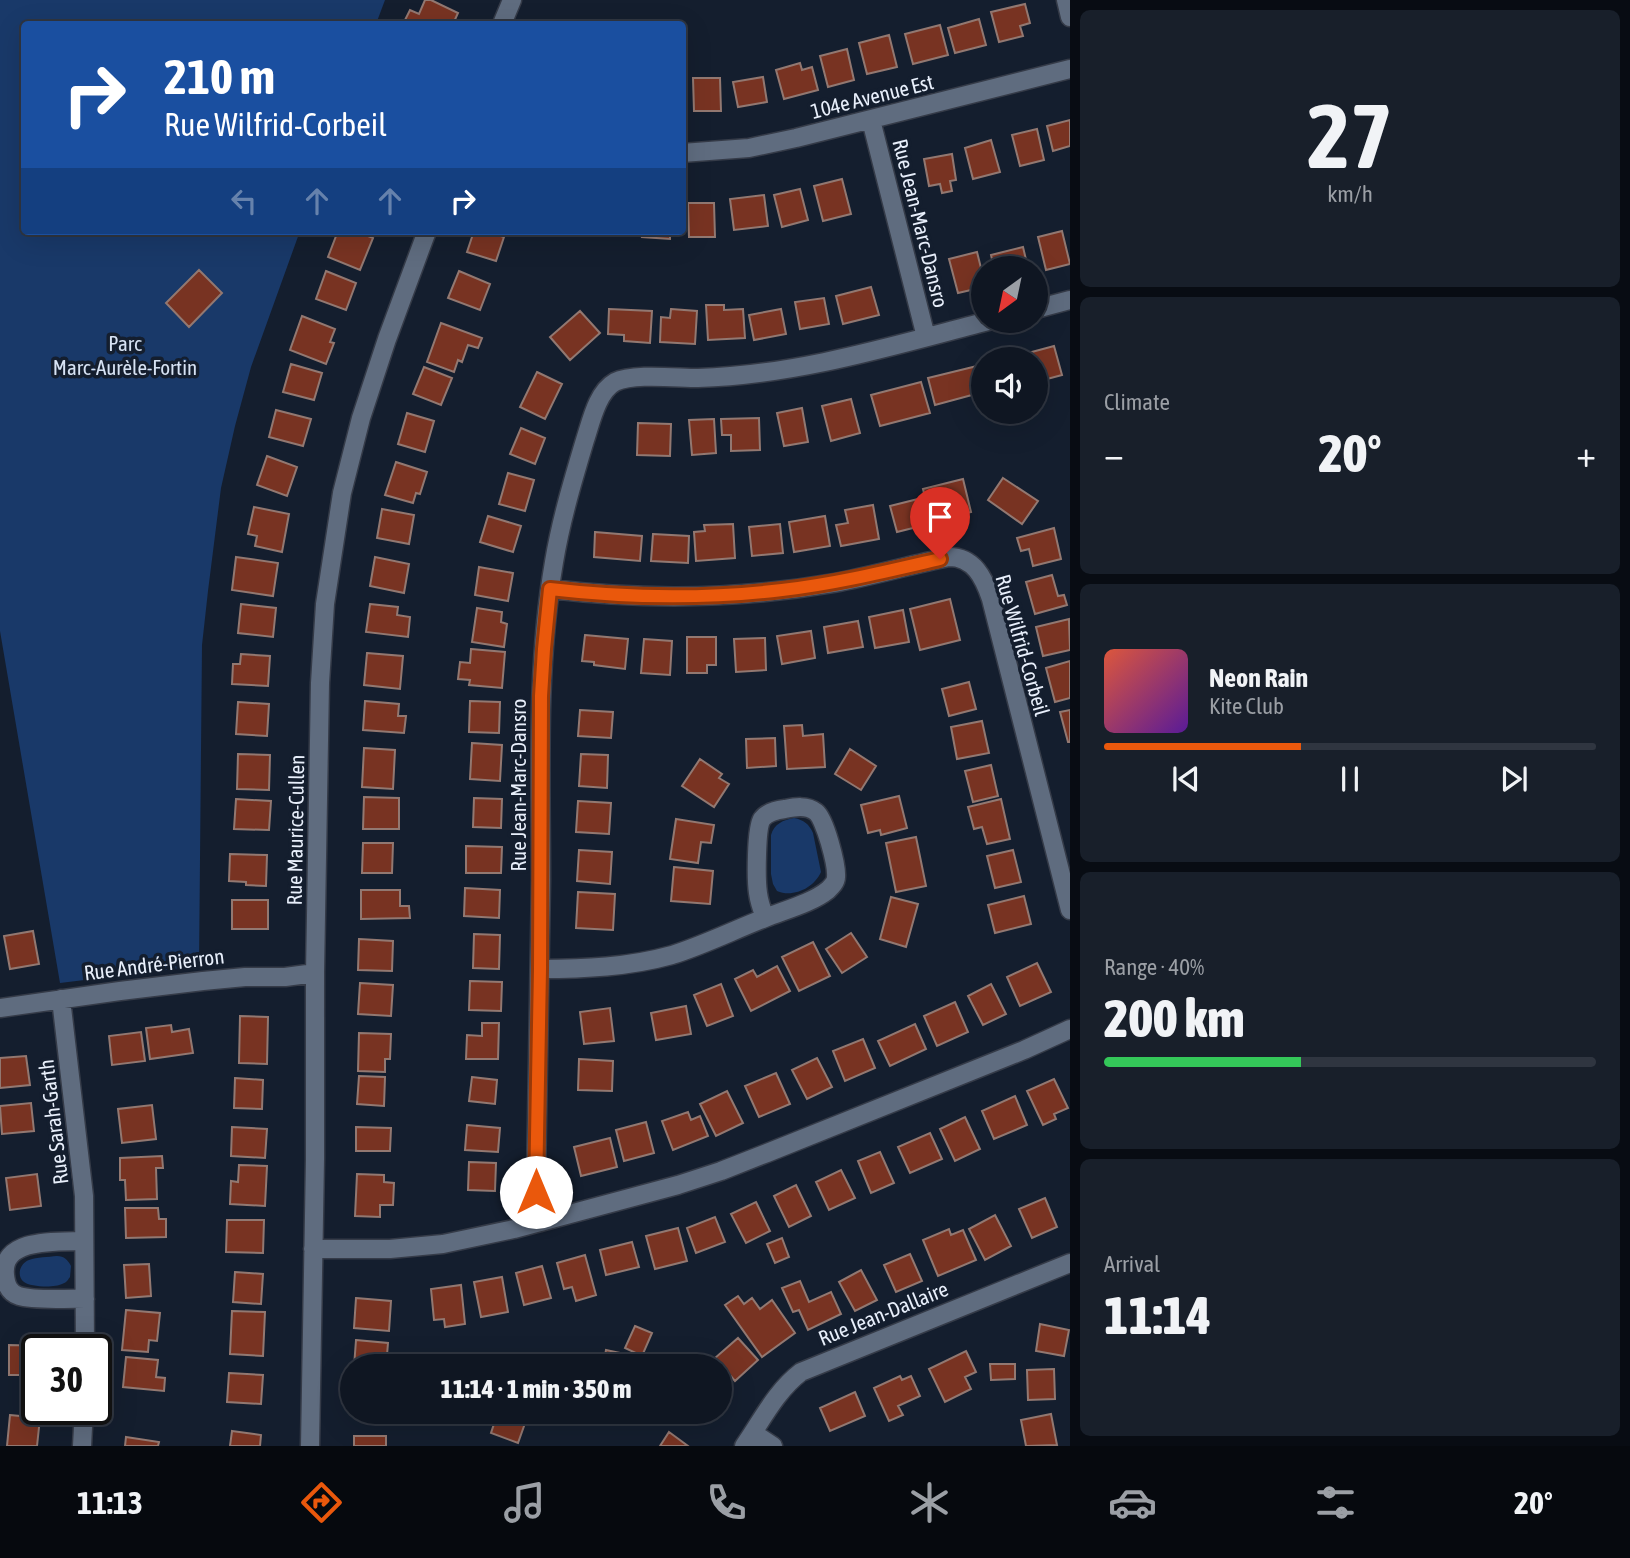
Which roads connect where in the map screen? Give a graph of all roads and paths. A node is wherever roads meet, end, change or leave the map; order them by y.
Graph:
1 (512, 0) edge
2 (1066, 0) edge
3 (1070, 17) edge
4 (503, 21) edge
5 (1070, 69) edge
6 (871, 120) junction
7 (686, 153) edge
8 (426, 235) edge
9 (1070, 300) edge
10 (1048, 306) edge
11 (971, 325) edge
12 (926, 337) junction
13 (550, 589) junction
14 (1070, 910) edge
15 (765, 918) junction
16 (540, 969) junction
17 (315, 973) junction
18 (61, 999) junction
19 (0, 1008) edge
20 (1070, 1029) edge
21 (541, 1222) junction
22 (85, 1241) junction
23 (313, 1249) junction
24 (1070, 1263) edge
25 (85, 1299) junction
26 (85, 1334) edge
27 (83, 1425) edge
28 (749, 1439) edge
29 (82, 1446) edge
30 (310, 1446) edge
31 (773, 1446) edge

1 - 4 street
2 - 3 street
5 - 6 street, 104e Avenue Est
6 - 7 street, 104e Avenue Est
6 - 12 street, Rue Jean-Marc-Dansro
8 - 17 street, Rue Maurice-Cullen
9 - 10 street
11 - 12 street, Rue Jean-Marc-Dansro
12 - 13 street, Rue Jean-Marc-Dansro
13 - 14 street, Rue Wilfrid-Corbeil
13 - 16 street, Rue Jean-Marc-Dansro
15 - 15 street
15 - 16 street
16 - 21 street, Rue Jean-Marc-Dansro
17 - 18 street, Rue André-Pierron
17 - 23 street, Rue Maurice-Cullen
18 - 19 street, Rue André-Pierron
18 - 22 street, Rue Sarah-Garth
20 - 21 street
21 - 23 street
22 - 25 street, Rue Sarah-Garth
22 - 25 street
23 - 30 street, Rue Maurice-Cullen
24 - 28 street, Rue Jean-Dallaire
25 - 26 street, Rue Sarah-Garth
27 - 29 street
28 - 31 street

